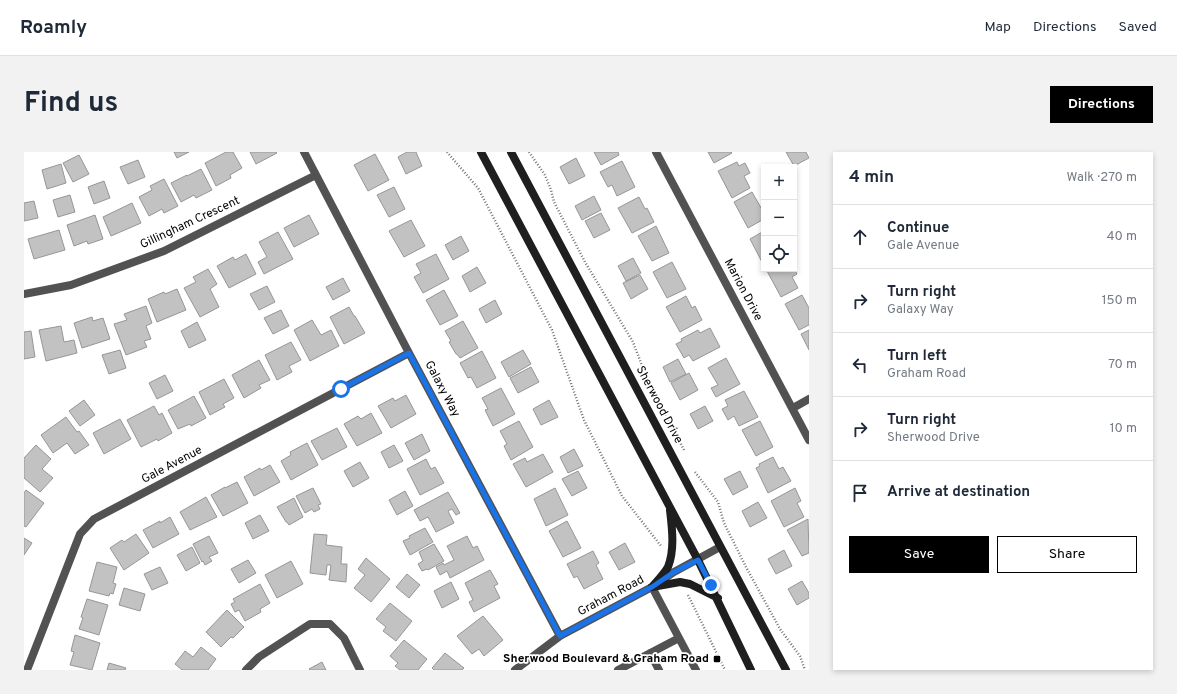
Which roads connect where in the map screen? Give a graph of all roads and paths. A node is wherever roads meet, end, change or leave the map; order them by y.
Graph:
1 (304, 152) edge
2 (447, 152) edge
3 (481, 152) edge
4 (511, 152) edge
5 (529, 152) edge
6 (656, 152) edge
7 (316, 175) junction
8 (24, 294) edge
9 (409, 353) junction
10 (809, 399) edge
11 (792, 408) junction
12 (809, 440) edge
13 (685, 453) dead end
14 (692, 466) dead end
15 (670, 507) junction
16 (720, 547) junction
17 (670, 557) junction
18 (698, 560) junction
19 (680, 582) junction
20 (652, 587) junction
21 (718, 598) junction
22 (560, 636) junction
23 (679, 638) junction
24 (650, 653) junction
25 (27, 670) edge
26 (246, 670) edge
27 (360, 670) edge
28 (515, 670) edge
29 (618, 670) edge
30 (659, 670) edge
31 (696, 670) edge
32 (725, 670) edge
33 (751, 670) edge
34 (786, 670) edge
35 (805, 670) edge

1 - 7 street, Galaxy Way
2 - 17 path
3 - 15 main road
4 - 16 main road, Sherwood Drive
5 - 13 path
6 - 11 street, Marion Drive
7 - 8 street, Gillingham Crescent
7 - 9 street, Galaxy Way
9 - 22 street, Galaxy Way
9 - 25 street, Gale Avenue
10 - 11 street
11 - 12 street, Marion Drive
14 - 35 path
15 - 17 main road
15 - 18 main road
16 - 18 street, Graham Road
16 - 34 main road, Sherwood Drive
17 - 20 main road
18 - 20 street, Graham Road
18 - 21 main road
19 - 20 main road
19 - 21 main road
19 - 32 path
20 - 22 street, Graham Road
20 - 23 street
21 - 33 main road
22 - 28 street, Graham Road
23 - 24 street
23 - 31 street
24 - 29 street
24 - 30 street
26 - 27 street

